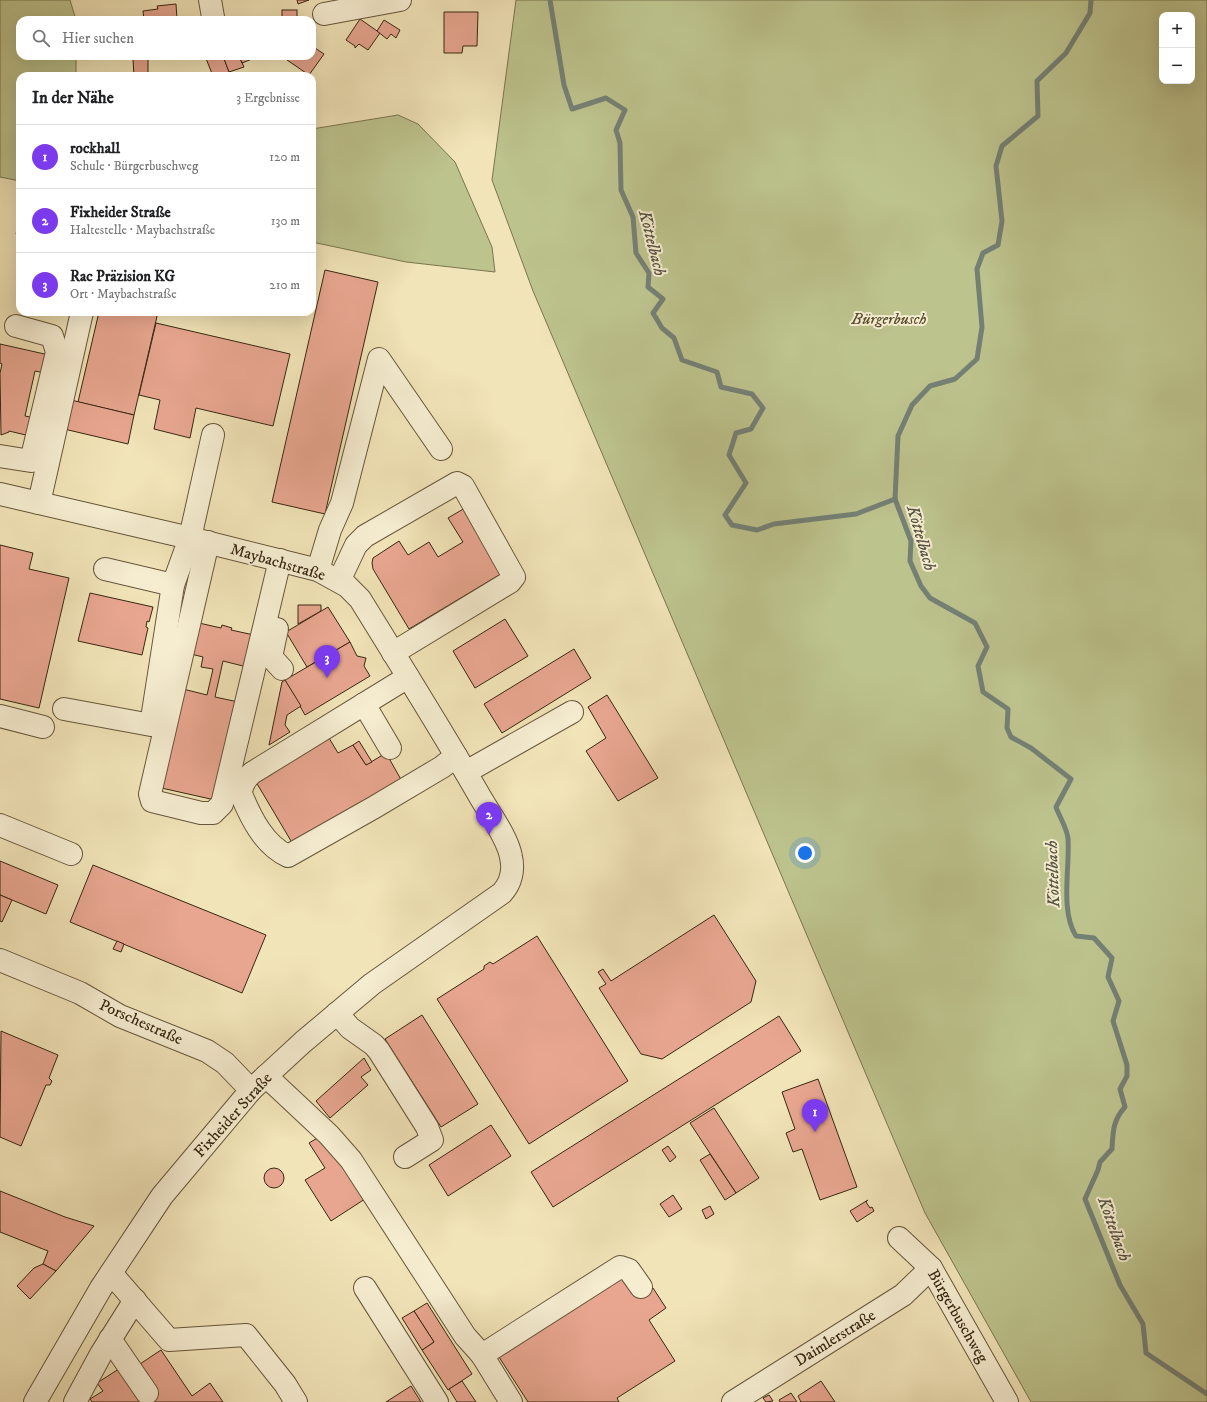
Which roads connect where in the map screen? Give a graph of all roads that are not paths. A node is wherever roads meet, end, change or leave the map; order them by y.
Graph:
1 (400, 0) edge
2 (324, 14) dead end
3 (81, 316) edge
4 (16, 326) dead end
5 (213, 435) dead end
6 (441, 449) dead end
7 (0, 456) edge
8 (0, 494) edge
9 (39, 503) junction
10 (199, 540) junction
11 (286, 562) junction
12 (105, 569) dead end
13 (318, 570) junction
14 (339, 581) junction
15 (173, 585) junction
16 (393, 653) junction
17 (282, 669) dead end
18 (408, 677) junction
19 (364, 704) junction
20 (64, 709) dead end
21 (572, 712) dead end
22 (0, 716) edge
23 (43, 727) dead end
24 (390, 748) dead end
25 (461, 764) junction
26 (0, 825) edge
27 (71, 854) dead end
28 (512, 872) joint
29 (0, 960) edge
30 (337, 1013) junction
31 (258, 1083) junction
32 (405, 1158) dead end
33 (899, 1238) dead end
34 (931, 1268) junction
35 (111, 1273) junction
36 (641, 1287) dead end
37 (365, 1288) dead end
38 (135, 1300) junction
39 (110, 1339) junction
40 (482, 1355) junction
41 (147, 1393) dead end
42 (35, 1402) edge
43 (75, 1402) edge
44 (296, 1402) edge
45 (437, 1402) edge
46 (511, 1402) edge
47 (733, 1402) edge
48 (1007, 1402) edge

1 - 2 street
3 - 9 street
4 - 7 street
5 - 10 street
6 - 13 street
8 - 9 street, Maybachstraße
9 - 10 street, Maybachstraße
10 - 11 street, Maybachstraße
10 - 11 street
10 - 15 street
11 - 13 street, Maybachstraße
11 - 17 street
12 - 15 street
13 - 14 street, Maybachstraße
14 - 16 street, Maybachstraße
14 - 16 street
15 - 20 street
16 - 18 street, Maybachstraße
18 - 19 street
18 - 25 street, Maybachstraße
19 - 24 street
19 - 25 street
21 - 25 street
22 - 23 street
25 - 28 street, Maybachstraße
26 - 27 street
28 - 30 street, Fixheider Straße
29 - 31 street, Porschestraße
30 - 31 street, Fixheider Straße
30 - 32 street
31 - 35 street, Fixheider Straße
31 - 40 street, Porschestraße
33 - 34 street, Bürgerbuschweg
34 - 47 street, Daimlerstraße
34 - 48 street, Bürgerbuschweg
35 - 38 street
35 - 42 street, Fixheider Straße
36 - 40 street
37 - 45 street
38 - 39 street
38 - 44 street
39 - 41 street
39 - 43 street
40 - 46 street, Porschestraße

